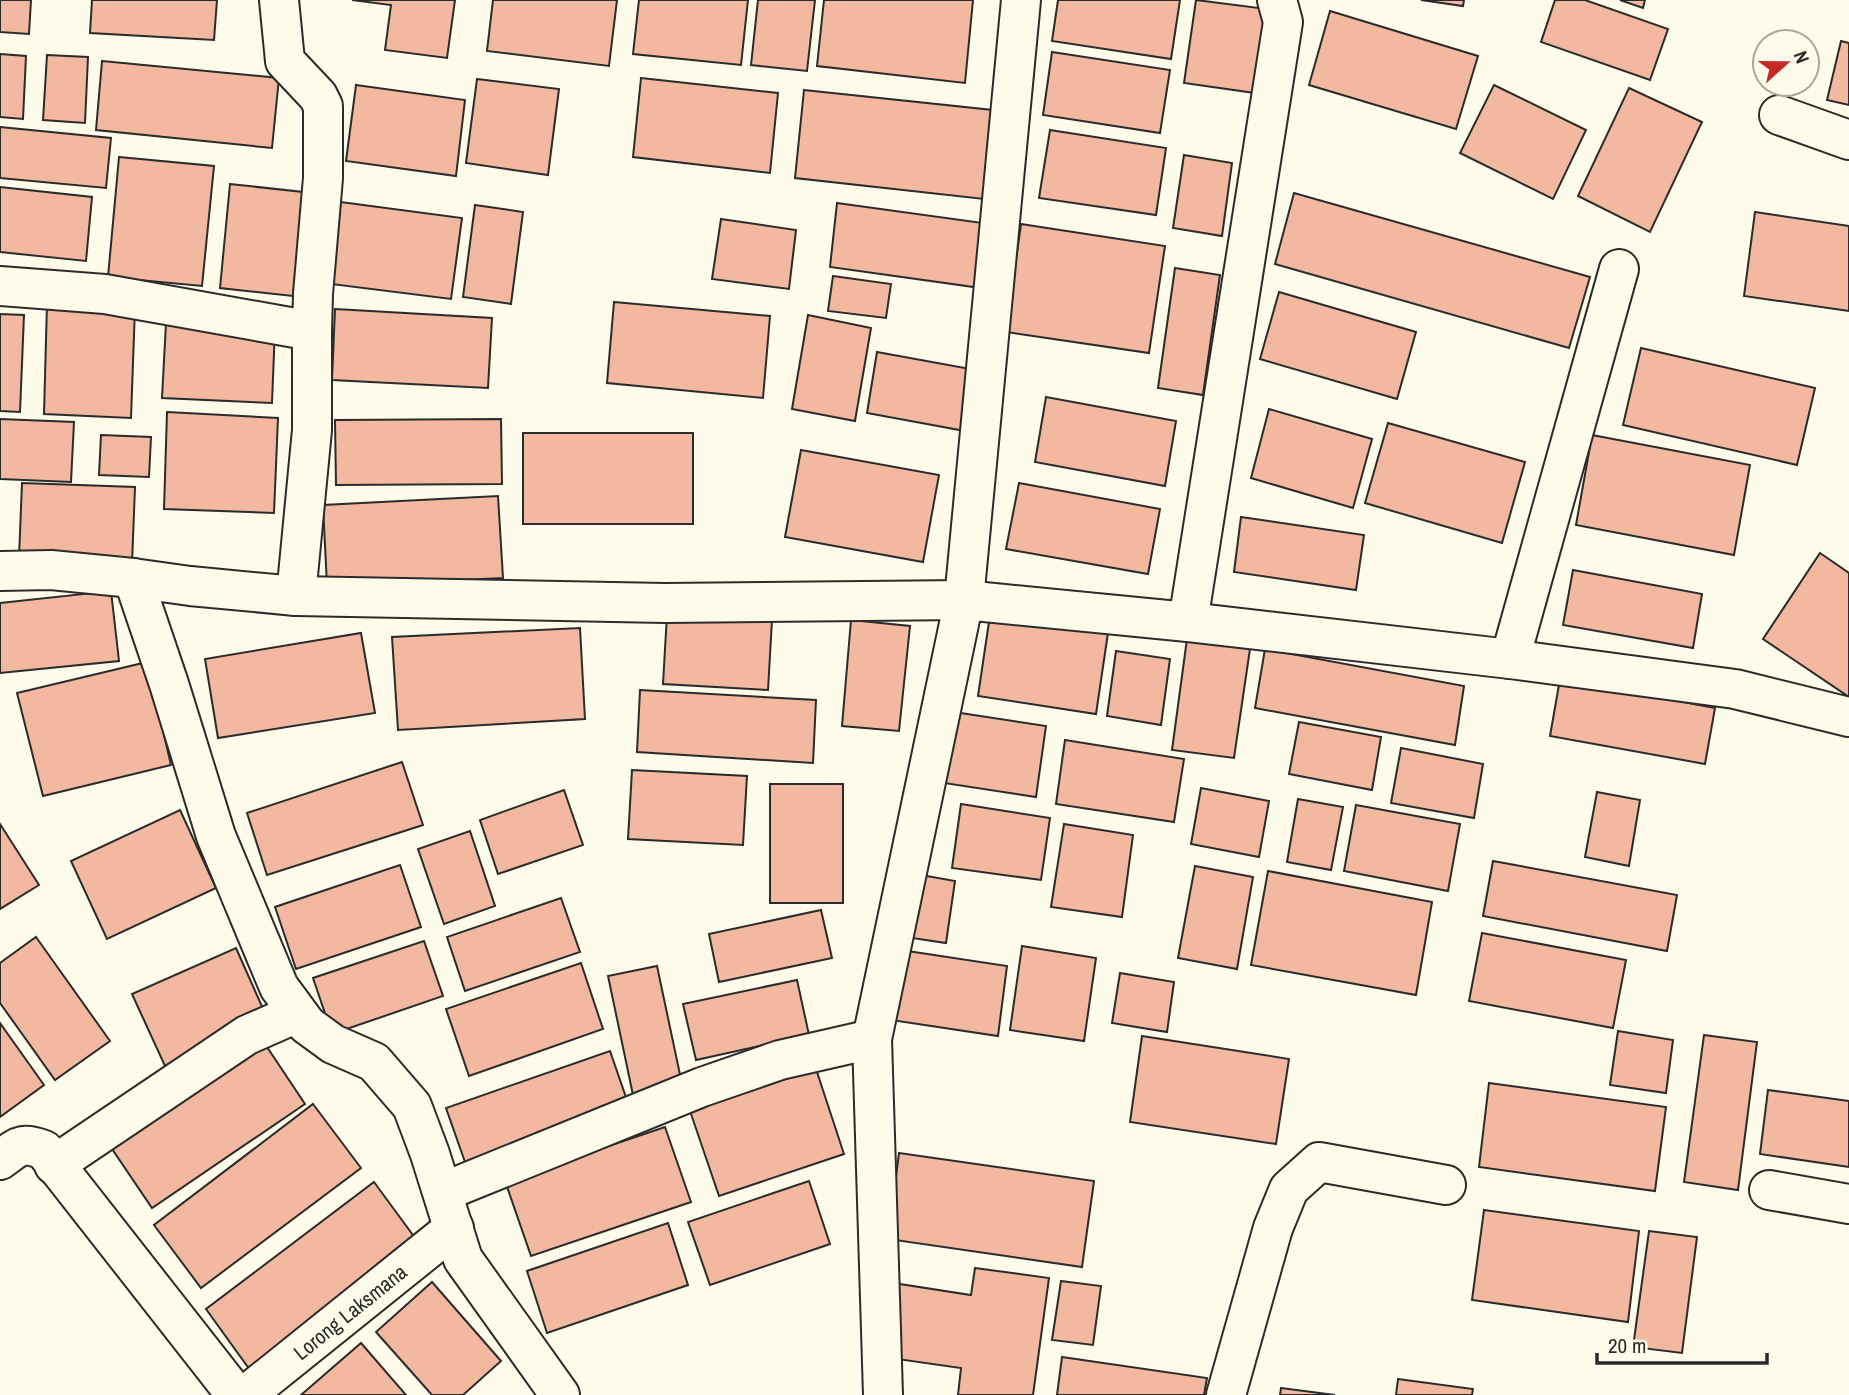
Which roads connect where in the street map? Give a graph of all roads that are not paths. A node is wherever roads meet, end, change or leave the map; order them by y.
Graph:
1 (279, 0) edge
2 (1021, 0) edge
3 (1276, 0) edge
4 (1779, 115) dead end
5 (1849, 140) edge
6 (1619, 269) dead end
7 (0, 286) edge
8 (312, 331) junction
9 (0, 571) edge
10 (132, 578) junction
11 (296, 596) junction
12 (964, 600) junction
13 (1188, 622) junction
14 (1510, 659) junction
15 (1849, 717) edge
16 (298, 1013) junction
17 (872, 1039) junction
18 (0, 1160) edge
19 (54, 1165) junction
20 (1446, 1185) dead end
21 (1769, 1190) dead end
22 (443, 1192) junction
23 (1849, 1204) edge
24 (454, 1228) junction
25 (236, 1395) edge
26 (246, 1395) edge
27 (560, 1395) edge
28 (883, 1395) edge
29 (1226, 1395) edge

1 - 8 street
2 - 12 street
3 - 13 street
4 - 5 street
6 - 14 street
7 - 8 street
8 - 11 street
9 - 10 street
10 - 11 street
10 - 16 street
11 - 12 street
12 - 13 street
12 - 17 street
13 - 14 street
14 - 15 street
16 - 19 street
16 - 22 street
17 - 22 street
17 - 28 street
18 - 19 street
19 - 25 street
20 - 29 street
21 - 23 street
22 - 24 street
24 - 26 street, Lorong Laksmana
24 - 27 street

